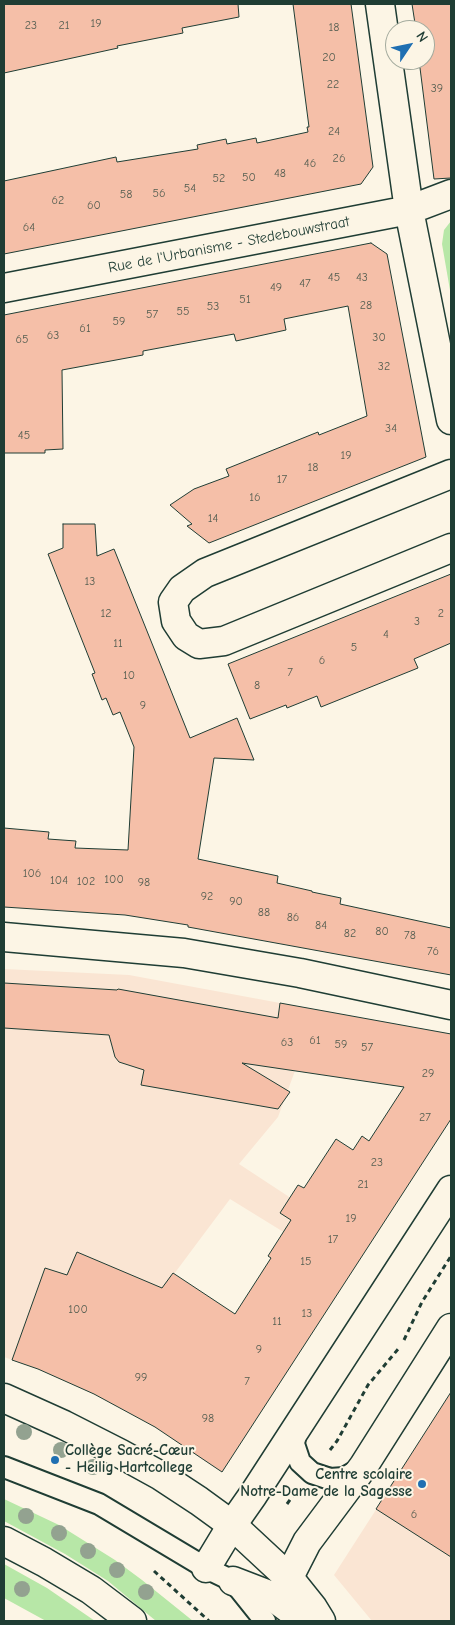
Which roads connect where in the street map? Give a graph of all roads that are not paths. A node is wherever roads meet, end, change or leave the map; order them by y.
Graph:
1 (380, 4) edge
2 (451, 194) edge
3 (409, 210) junction
4 (4, 288) edge
5 (451, 420) edge
6 (451, 474) edge
7 (451, 548) edge
8 (4, 937) edge
9 (451, 1004) edge
10 (451, 1190) edge
11 (451, 1328) edge
12 (4, 1398) edge
13 (297, 1426) junction
14 (4, 1467) edge
15 (364, 1467) junction
16 (232, 1525) junction
17 (4, 1541) edge
18 (206, 1568) junction
19 (233, 1581) joint
20 (275, 1599) edge
21 (132, 1621) edge
22 (304, 1621) edge
23 (321, 1621) edge

1 - 3 main road
2 - 3 main road, Rue de l'Urbanisme - Stedebouwstraat
3 - 4 main road, Rue de l'Urbanisme - Stedebouwstraat
3 - 5 main road
6 - 7 main road
8 - 9 main road
10 - 13 main road
11 - 15 main road
12 - 16 main road
13 - 15 lane
13 - 16 main road
14 - 18 lane
15 - 20 main road
16 - 18 main road
16 - 20 main road
17 - 21 main road
18 - 19 lane
19 - 20 main road
20 - 22 main road
20 - 23 main road

